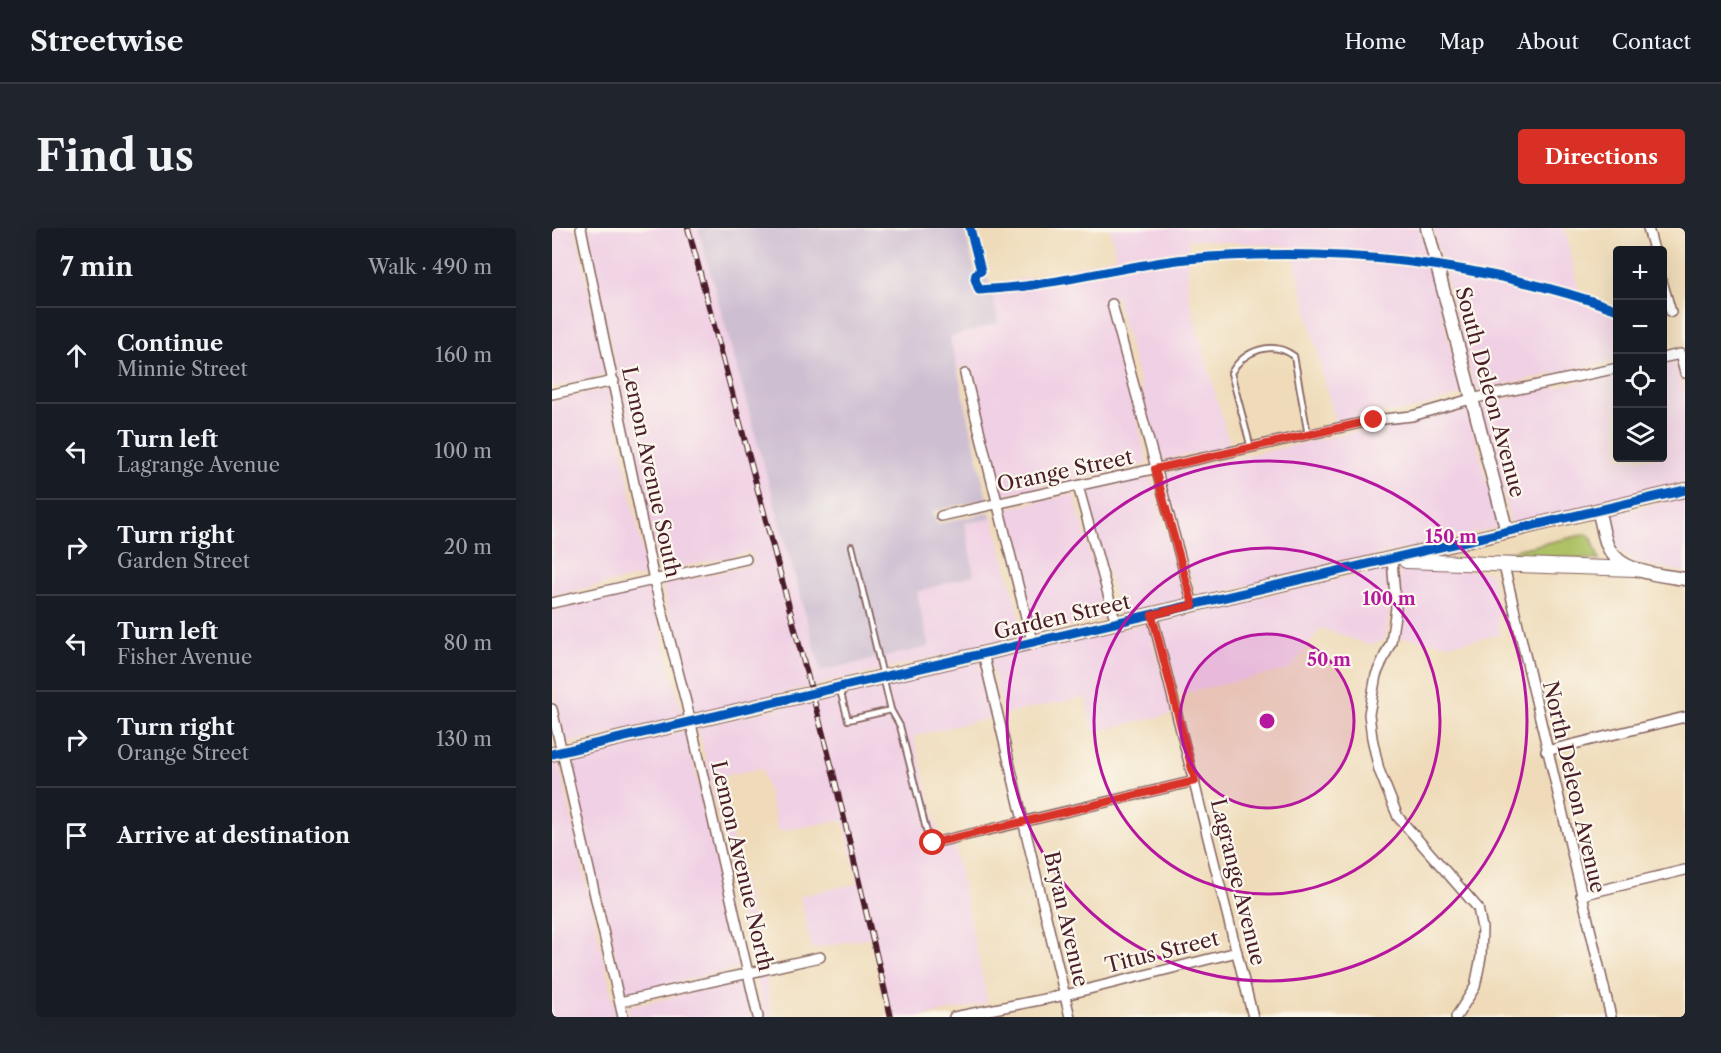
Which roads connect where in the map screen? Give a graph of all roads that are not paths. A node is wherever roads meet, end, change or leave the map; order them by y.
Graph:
1 (581, 228) edge
2 (970, 228) edge
3 (1427, 228) edge
4 (1648, 228) edge
5 (1653, 246) edge
6 (981, 272) dead end
7 (1667, 298) edge
8 (1112, 304) dead end
9 (1671, 312) dead end
10 (1667, 357) edge
11 (1613, 369) edge
12 (1685, 373) edge
13 (965, 374) dead end
14 (614, 381) junction
15 (552, 394) edge
16 (1471, 399) junction
17 (1308, 435) junction
18 (1251, 448) junction
19 (1155, 469) junction
20 (1078, 486) junction
21 (1685, 490) edge
22 (996, 504) junction
23 (1598, 510) junction
24 (941, 516) dead end
25 (1507, 532) junction
26 (852, 546) dead end
27 (746, 559) dead end
28 (1392, 560) junction
29 (1504, 566) junction
30 (1635, 569) junction
31 (1685, 579) edge
32 (654, 580) junction
33 (552, 603) edge
34 (1193, 605) junction
35 (1152, 615) junction
36 (1116, 623) junction
37 (1032, 641) junction
38 (983, 653) junction
39 (884, 677) junction
40 (839, 687) junction
41 (552, 709) edge
42 (891, 710) junction
43 (1685, 717) edge
44 (690, 722) junction
45 (1546, 751) junction
46 (557, 753) edge
47 (1195, 781) junction
48 (1025, 821) junction
49 (933, 843) joint
50 (1685, 870) edge
51 (1581, 895) junction
52 (1237, 952) junction
53 (820, 957) dead end
54 (747, 973) junction
55 (1065, 995) junction
56 (620, 1002) junction
57 (623, 1017) edge
58 (758, 1017) edge
59 (954, 1017) edge
60 (1070, 1017) edge
61 (1253, 1017) edge
62 (1456, 1017) edge
63 (1611, 1017) edge

1 - 14 street, Lemon Avenue South
2 - 6 street
3 - 16 street, South Deleon Avenue
4 - 5 street
7 - 9 street
8 - 19 street
10 - 12 street
11 - 16 street, Orange Street
13 - 22 street
14 - 15 street
14 - 32 street, Lemon Avenue South
16 - 17 street, Orange Street
16 - 25 street, South Deleon Avenue
17 - 18 street, Orange Street
17 - 18 lane
18 - 19 street, Orange Street
19 - 20 street, Orange Street
19 - 34 street
20 - 22 street, Orange Street
20 - 36 street
21 - 23 main road, Garden Street
22 - 24 street, Orange Street
22 - 37 street
23 - 25 main road, Garden Street
23 - 30 street
25 - 28 main road, Garden Street
26 - 39 lane
27 - 32 street
28 - 29 main road
28 - 34 main road, Garden Street
28 - 62 street
29 - 30 main road
29 - 45 street, North Deleon Avenue
30 - 31 street
32 - 33 street
32 - 44 street, Lemon Avenue South
34 - 35 main road, Garden Street
35 - 36 main road, Garden Street
35 - 47 street, Lagrange Avenue
36 - 37 main road, Garden Street
37 - 38 main road, Garden Street
38 - 39 main road, Garden Street
38 - 48 street, Bryan Avenue
39 - 40 main road, Garden Street
39 - 42 lane
40 - 42 lane
40 - 44 main road, Garden Street
41 - 46 street
42 - 49 lane
43 - 45 street
44 - 46 main road, Garden Street
44 - 54 street, Lemon Avenue North
45 - 51 street, North Deleon Avenue
46 - 56 street
47 - 48 street
47 - 52 street, Lagrange Avenue
48 - 49 street
48 - 55 street, Bryan Avenue
50 - 51 street
51 - 63 street, North Deleon Avenue
52 - 55 street, Titus Street
52 - 61 street, Lagrange Avenue
53 - 54 street
54 - 56 street
54 - 58 street, Lemon Avenue North
55 - 59 street, Titus Street
55 - 60 street, Bryan Avenue
56 - 57 street

